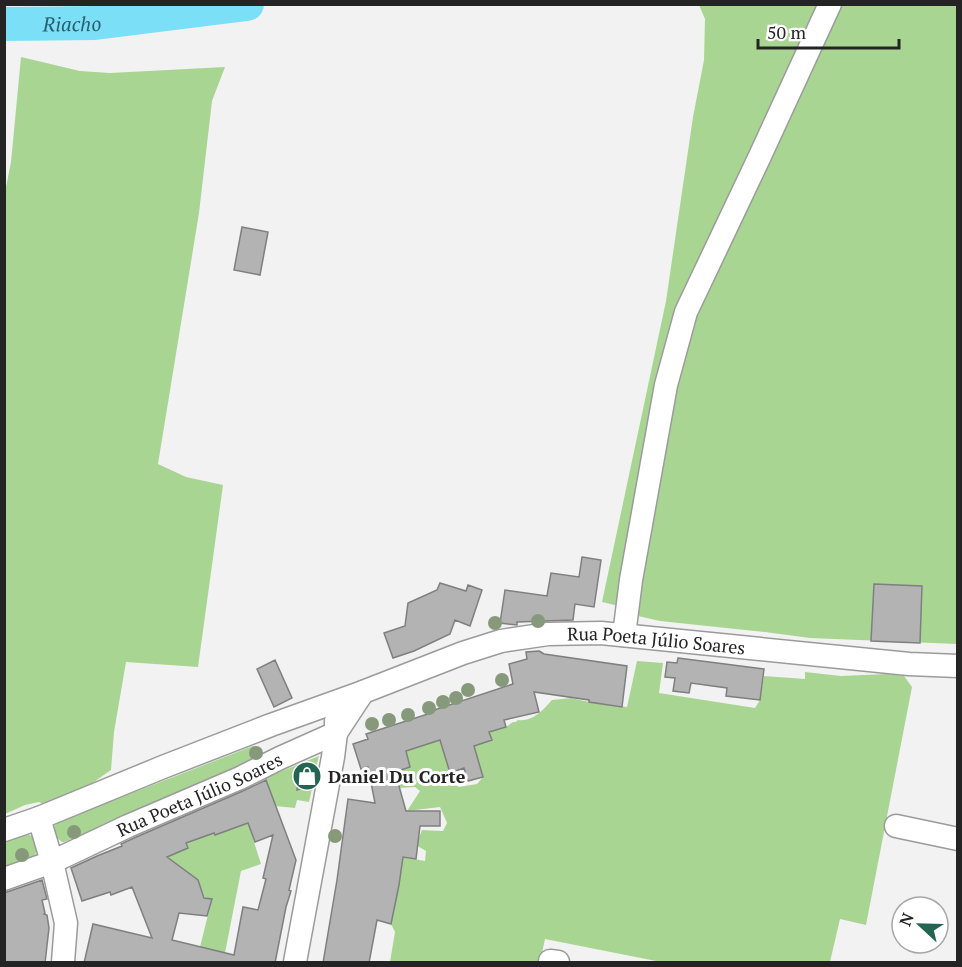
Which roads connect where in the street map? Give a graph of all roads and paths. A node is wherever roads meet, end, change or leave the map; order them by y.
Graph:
1 (830, 4) edge
2 (624, 635) junction
3 (957, 666) edge
4 (363, 692) junction
5 (336, 701) junction
6 (336, 732) junction
7 (39, 818) junction
8 (896, 826) dead end
9 (4, 830) edge
10 (957, 839) edge
11 (52, 862) junction
12 (4, 879) edge
13 (63, 963) edge
14 (295, 963) edge

1 - 2 street
2 - 3 street, Rua Poeta Júlio Soares
2 - 4 street, Rua Poeta Júlio Soares
4 - 5 street, Rua Poeta Júlio Soares
4 - 6 street
5 - 6 street
5 - 7 street, Rua Poeta Júlio Soares
6 - 11 street, Rua Poeta Júlio Soares
6 - 14 street
7 - 9 street, Rua Poeta Júlio Soares
7 - 11 street
8 - 10 street
11 - 12 street, Rua Poeta Júlio Soares
11 - 13 street

